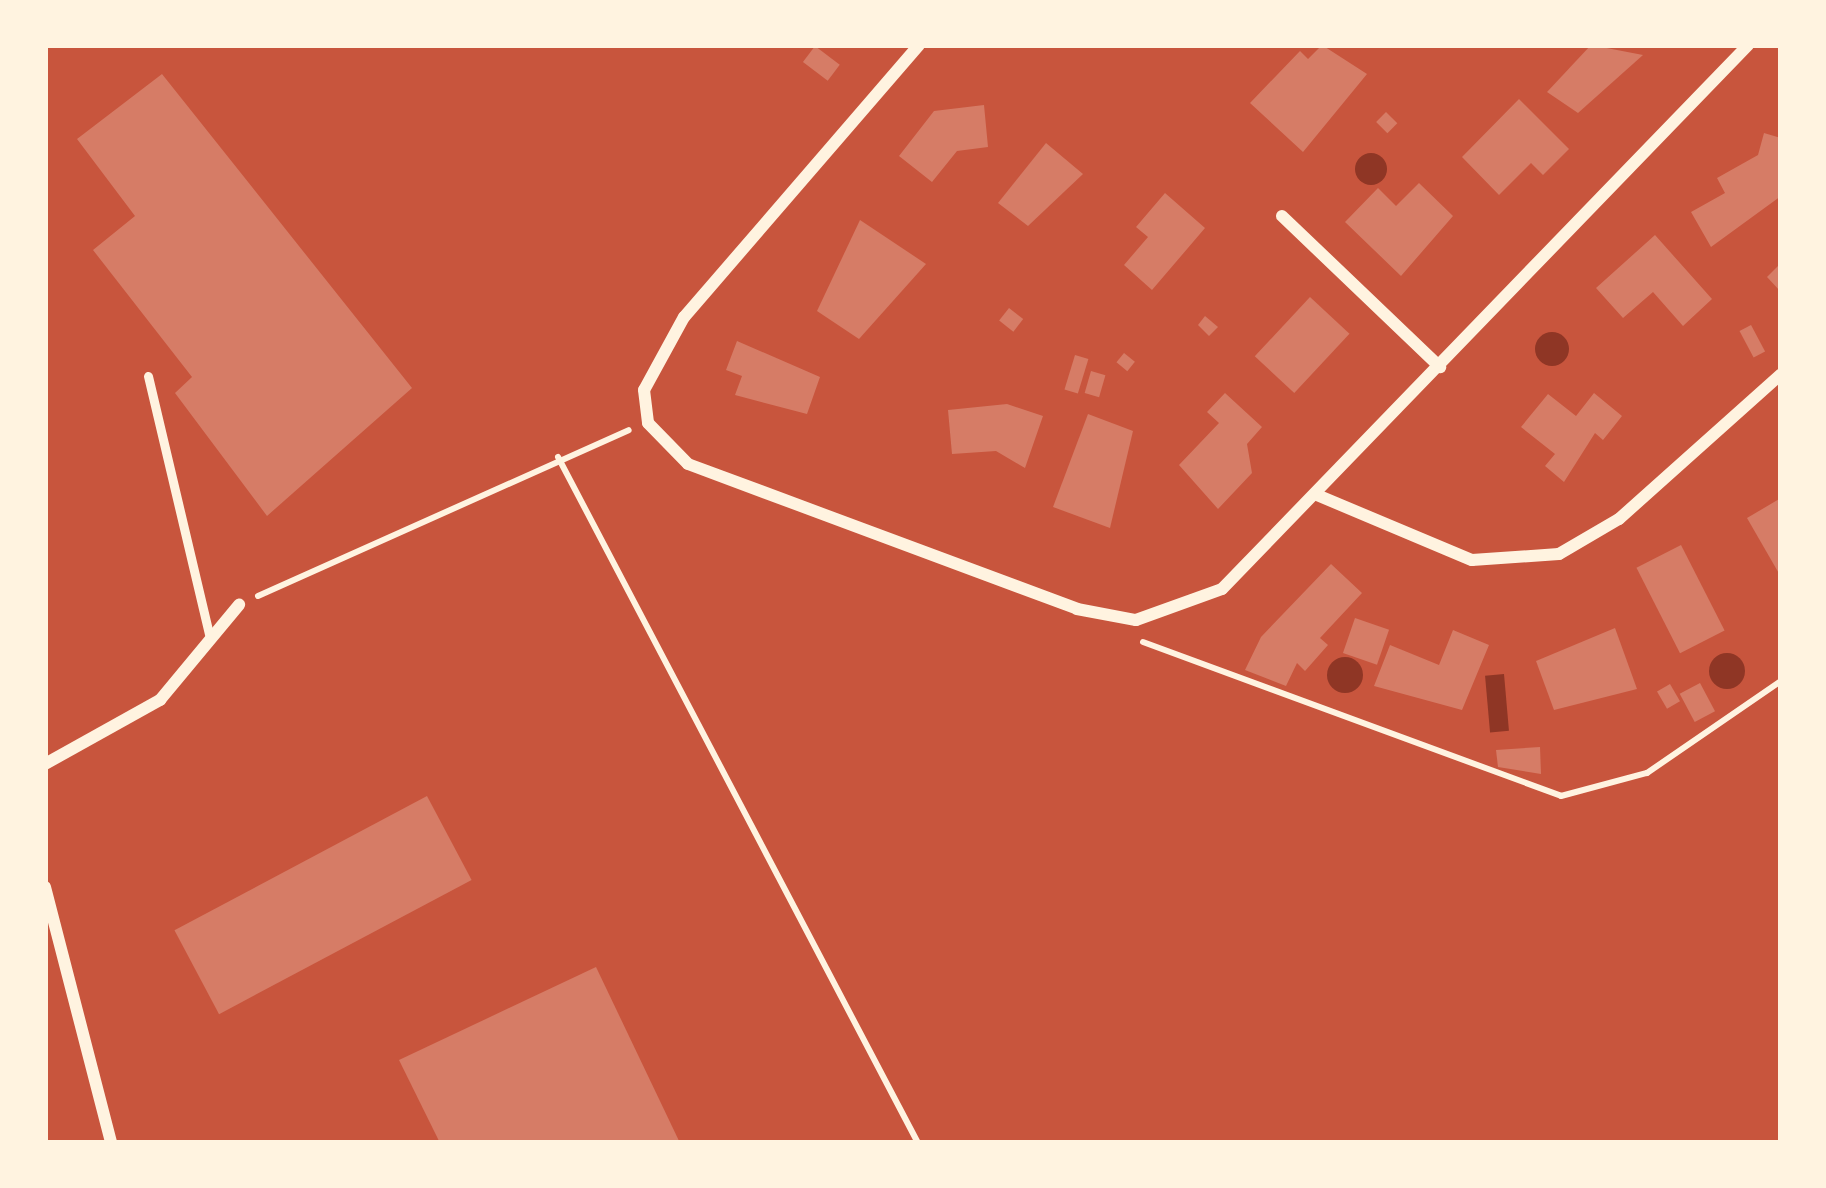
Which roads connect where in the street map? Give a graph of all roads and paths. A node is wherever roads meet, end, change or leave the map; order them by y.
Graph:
1 (919, 45) edge
2 (1748, 45) edge
3 (1282, 216) dead end
4 (1440, 367) junction
5 (1781, 374) edge
6 (148, 376) dead end
7 (648, 423) junction
8 (558, 458) junction
9 (1317, 495) junction
10 (239, 605) joint
11 (1105, 618) junction
12 (211, 640) junction
13 (1781, 681) edge
14 (45, 764) edge
15 (45, 887) edge
16 (111, 1143) edge
17 (918, 1143) edge

1 - 7 street
2 - 4 street
3 - 4 street
4 - 9 street
5 - 9 street
6 - 12 lane
7 - 8 path
7 - 11 street
8 - 10 path
8 - 17 path
9 - 11 street
10 - 12 street
11 - 13 path
12 - 14 street
15 - 16 street

